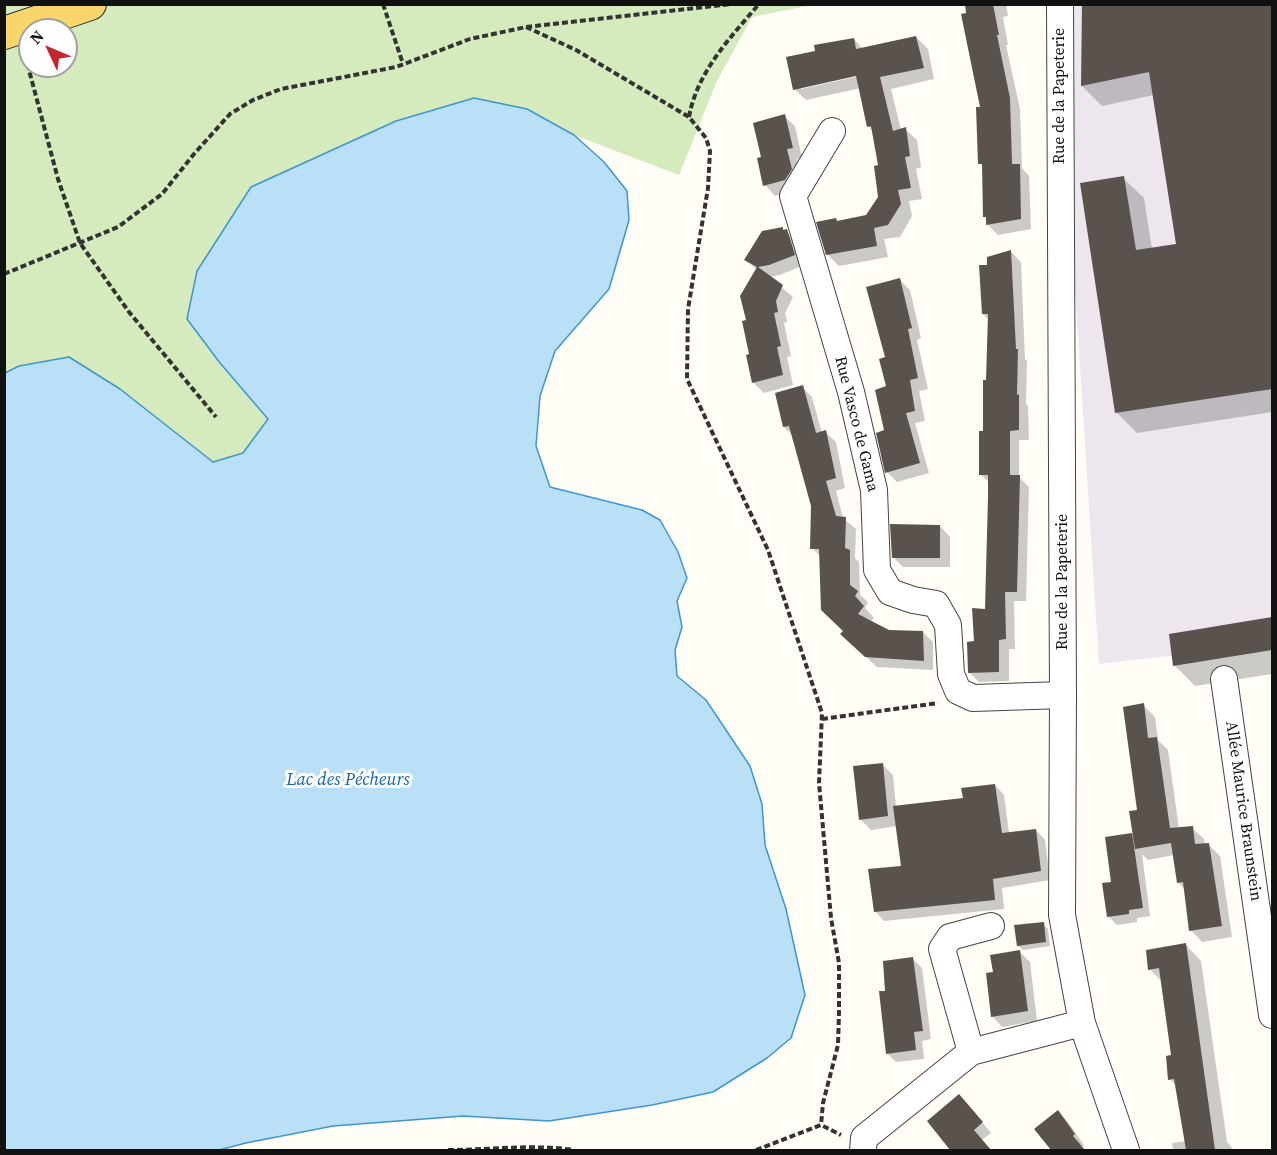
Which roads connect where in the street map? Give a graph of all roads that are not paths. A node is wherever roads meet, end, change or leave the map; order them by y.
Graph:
1 (90, 4) edge
2 (1060, 4) edge
3 (12, 30) edge
4 (832, 131) dead end
5 (1224, 679) dead end
6 (1063, 695) junction
7 (991, 926) dead end
8 (1272, 1015) edge
9 (1082, 1023) junction
10 (971, 1052) junction
11 (863, 1148) edge
12 (1126, 1150) edge

1 - 3 main road
2 - 6 street, Rue de la Papeterie
4 - 6 street, Rue Vasco de Gama
5 - 8 street, Allée Maurice Braunstein
6 - 9 street, Rue de la Papeterie
7 - 10 street
9 - 10 street
9 - 12 street, Rue de la Papeterie
10 - 11 street

